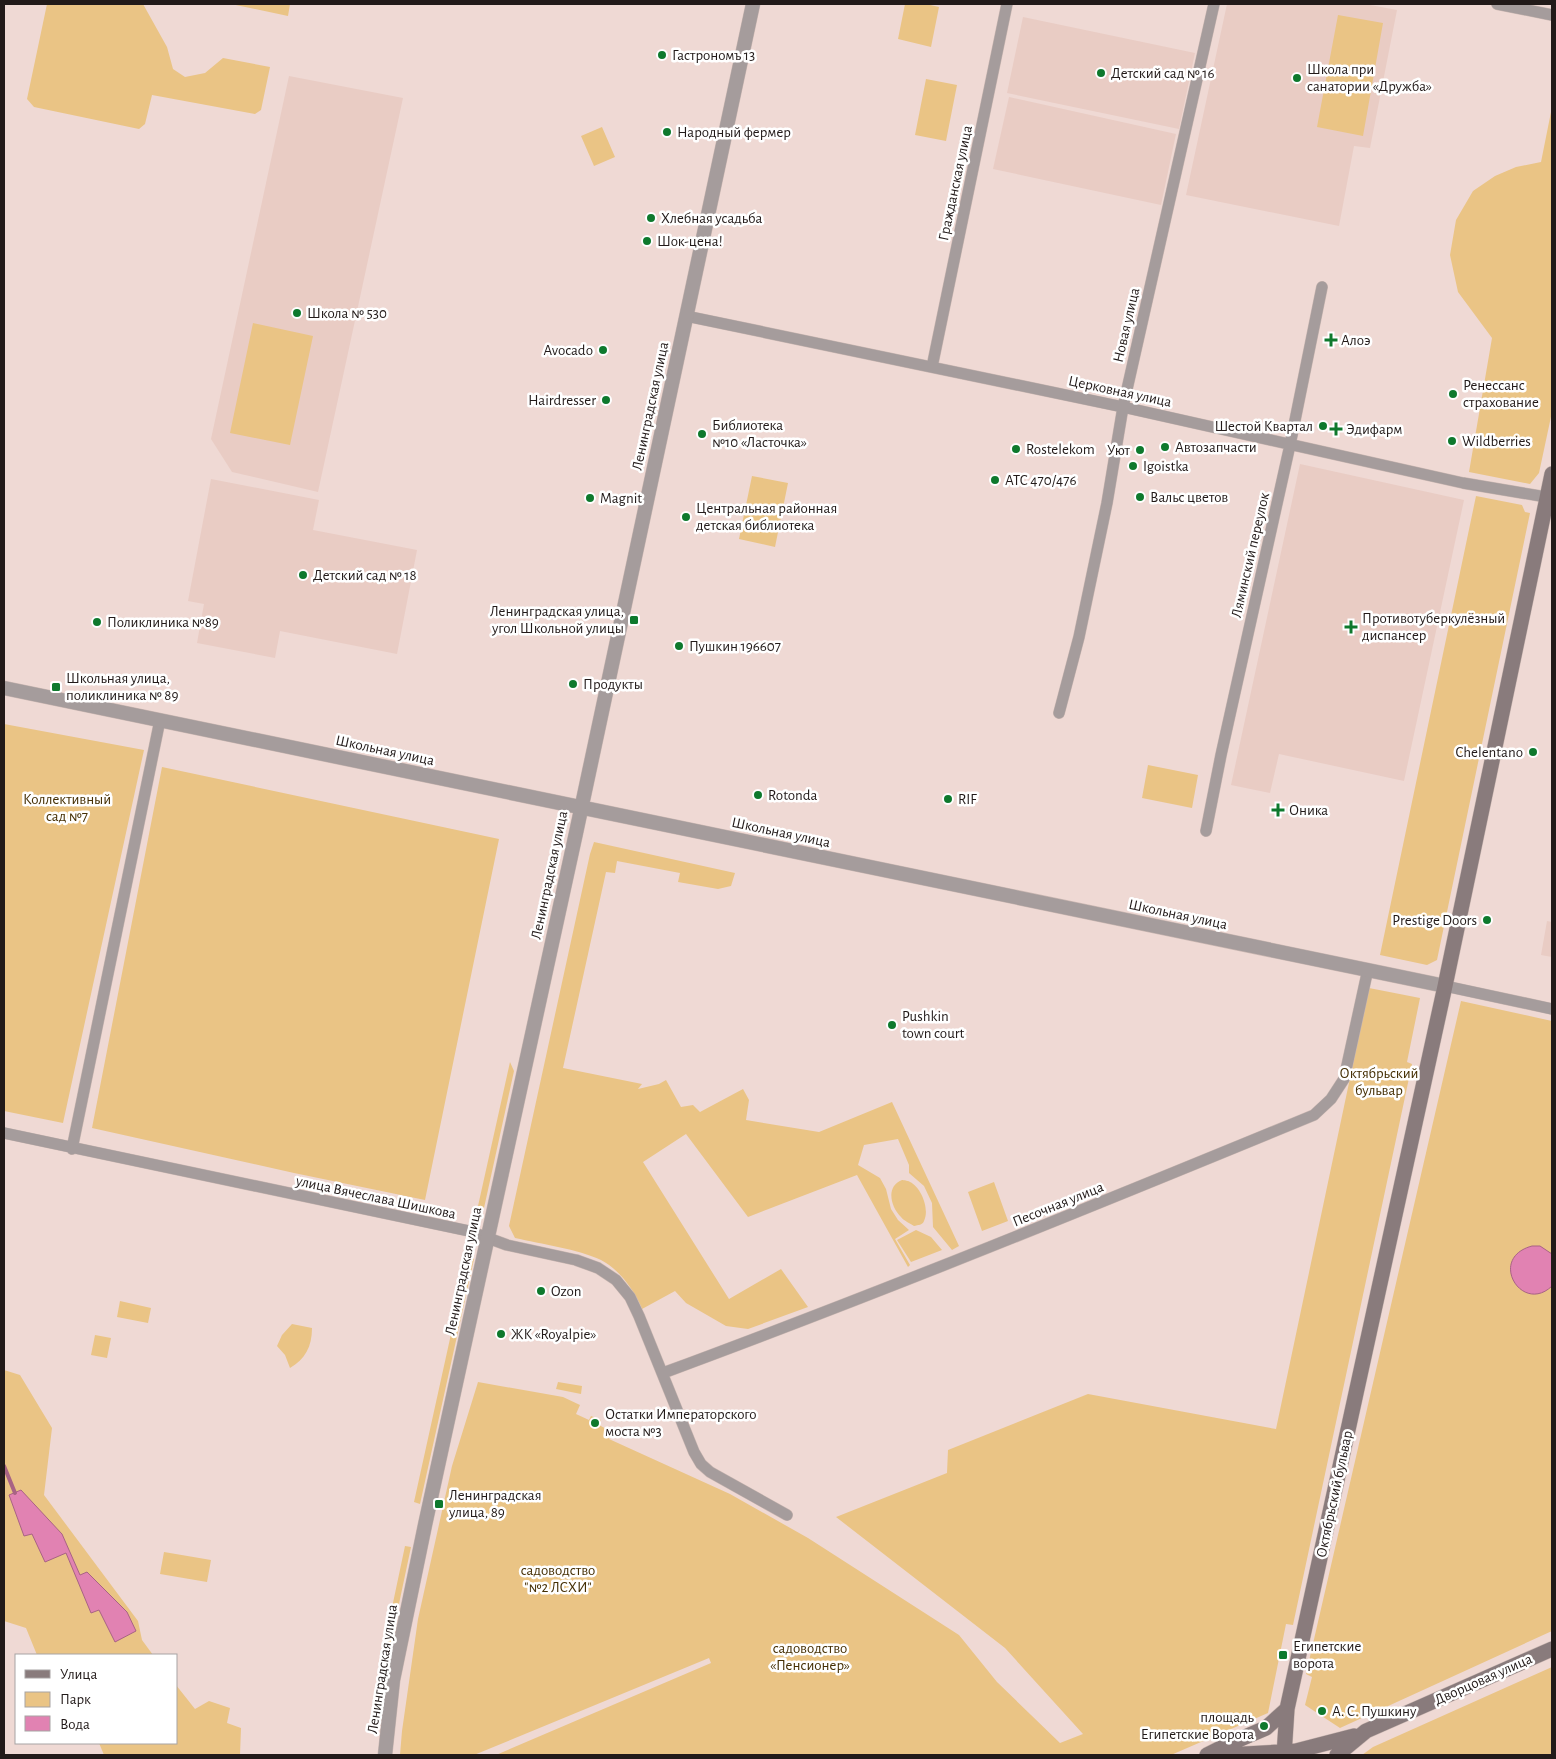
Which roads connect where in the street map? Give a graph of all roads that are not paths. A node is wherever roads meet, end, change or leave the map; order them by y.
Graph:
1 (753, 4) edge
2 (1007, 4) edge
3 (1214, 4) edge
4 (1497, 4) edge
5 (1552, 15) edge
6 (1322, 287) dead end
7 (686, 316) junction
8 (932, 368) junction
9 (1123, 407) junction
10 (1290, 445) junction
11 (1552, 474) edge
12 (1550, 498) edge
13 (4, 688) edge
14 (1059, 713) dead end
15 (160, 720) junction
16 (580, 807) junction
17 (1206, 831) dead end
18 (1368, 970) junction
19 (1445, 986) junction
20 (1552, 1009) edge
21 (4, 1133) edge
22 (72, 1148) junction
23 (487, 1238) junction
24 (663, 1373) junction
25 (787, 1516) dead end
26 (1552, 1649) edge
27 (1287, 1709) junction
28 (1360, 1734) junction
29 (1284, 1754) edge
30 (385, 1755) edge
31 (1208, 1755) edge
32 (1227, 1755) edge
33 (1337, 1755) edge

1 - 7 street, Ленинградская улица
2 - 8 street, Гражданская улица
3 - 9 street, Новая улица
4 - 5 street
6 - 10 street, Ляминский переулок
7 - 8 street, Церковная улица
7 - 16 street, Ленинградская улица
8 - 9 street, Церковная улица
9 - 10 street, Церковная улица
9 - 14 street, Новая улица
10 - 12 street, Церковная улица
10 - 17 street, Ляминский переулок
11 - 12 main road, Октябрьский бульвар
12 - 19 main road, Октябрьский бульвар
13 - 15 street, Школьная улица
15 - 16 street, Школьная улица
15 - 22 street
16 - 18 street, Школьная улица
16 - 23 street, Ленинградская улица
18 - 19 street, Школьная улица
18 - 24 street, Песочная улица
19 - 20 street, Школьная улица
19 - 27 main road, Октябрьский бульвар
21 - 22 street, улица Вячеслава Шишкова
22 - 23 street, улица Вячеслава Шишкова
23 - 24 street, улица Вячеслава Шишкова
23 - 30 street, Ленинградская улица
24 - 25 street, улица Вячеслава Шишкова
26 - 28 main road, Дворцовая улица
27 - 29 main road, Октябрьский бульвар
27 - 31 main road
28 - 29 main road
28 - 33 main road
29 - 32 main road

